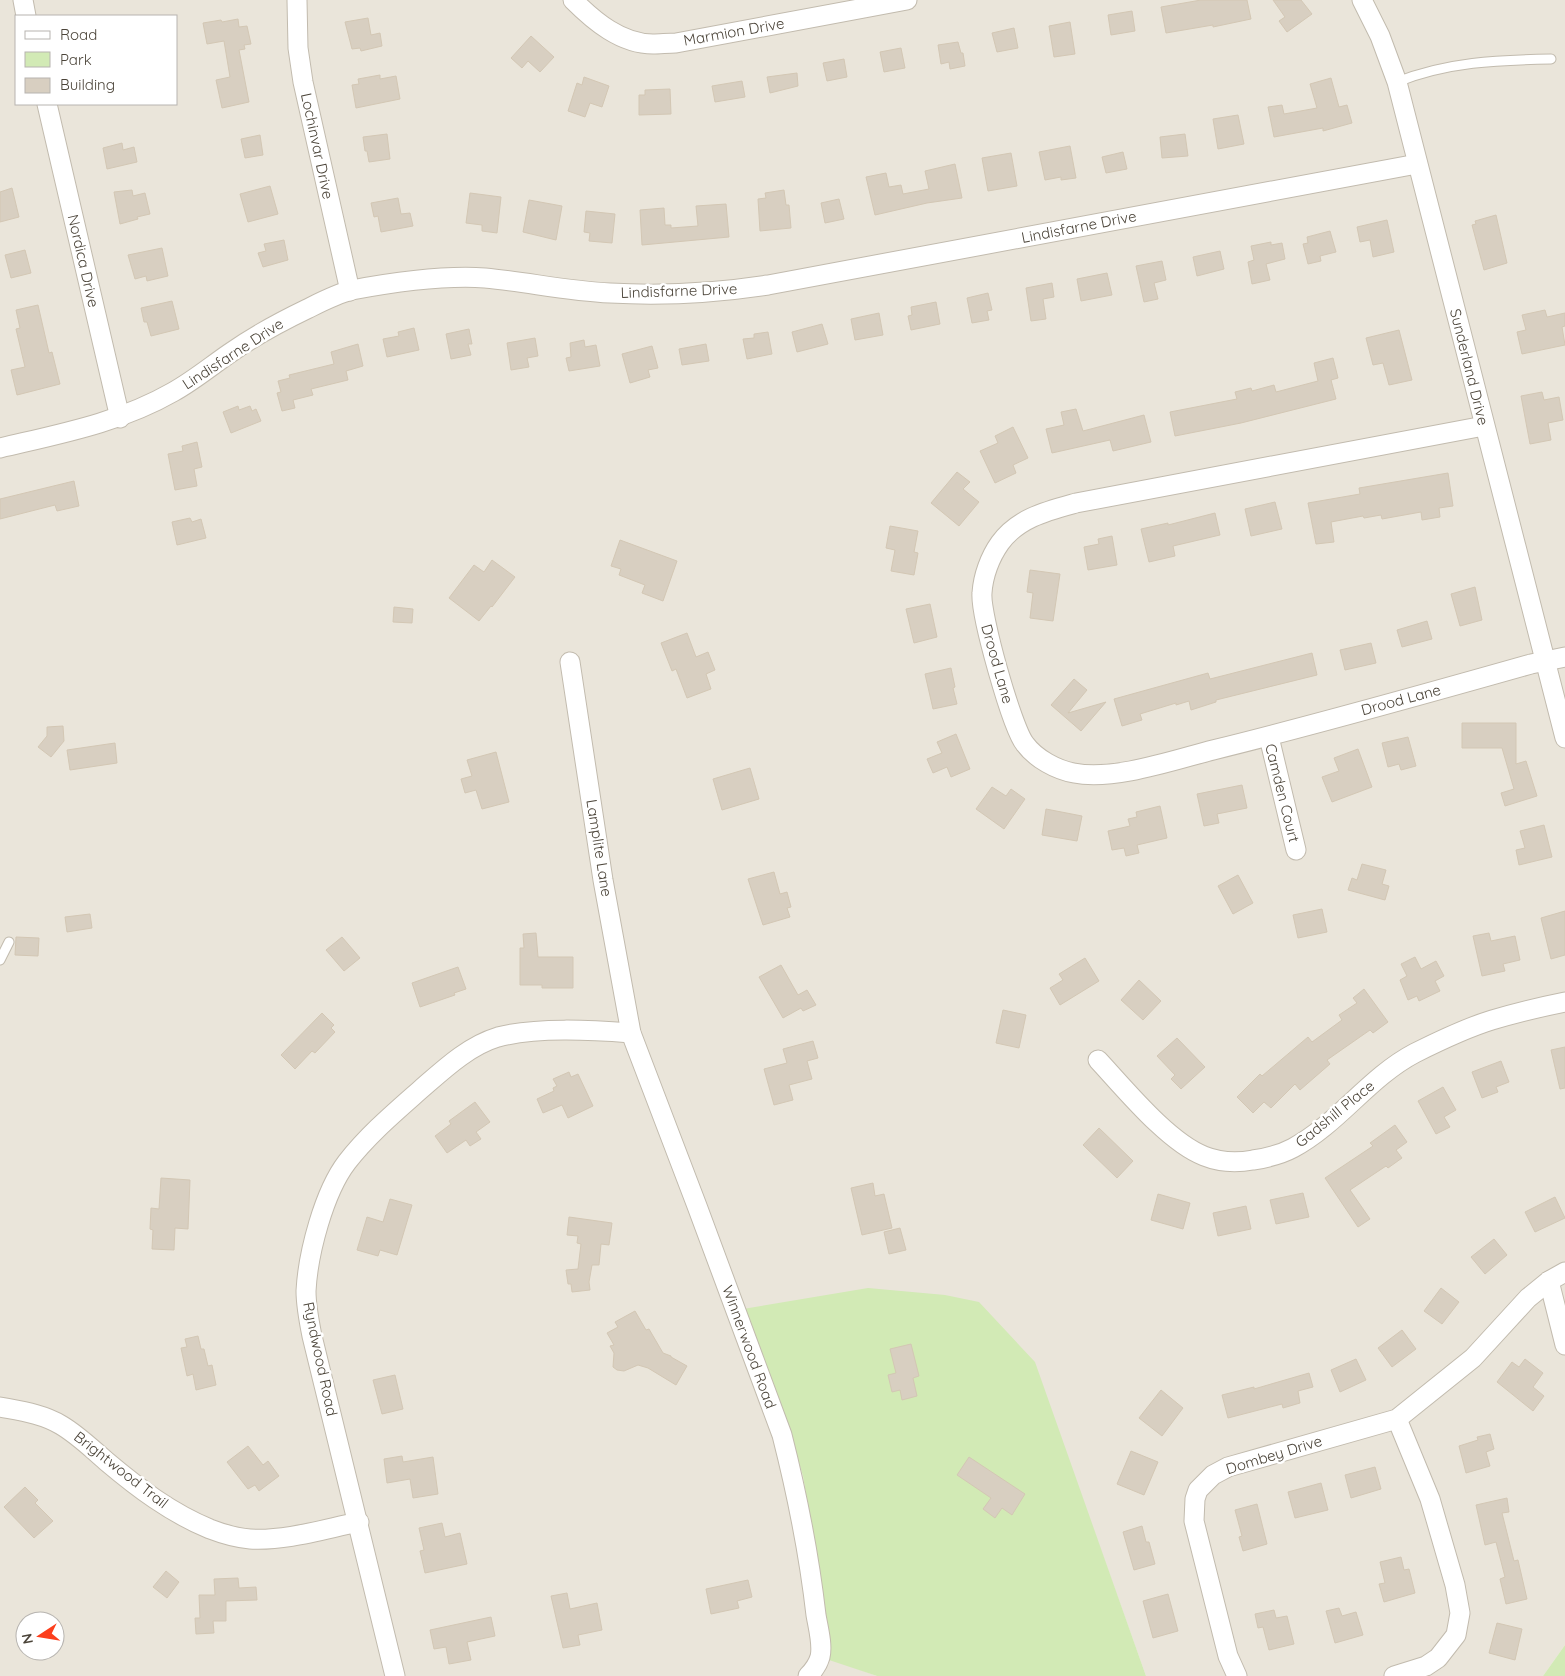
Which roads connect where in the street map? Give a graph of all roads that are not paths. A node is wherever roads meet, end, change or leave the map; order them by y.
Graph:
1 (23, 0) edge
2 (297, 0) edge
3 (573, 0) edge
4 (907, 0) edge
5 (1362, 0) edge
6 (26, 15) edge
7 (1551, 59) dead end
8 (1397, 82) junction
9 (47, 105) edge
10 (1417, 164) junction
11 (350, 291) junction
12 (120, 418) junction
13 (1484, 426) junction
14 (0, 448) edge
15 (1565, 657) edge
16 (1546, 661) junction
17 (570, 662) dead end
18 (1268, 736) junction
19 (1565, 738) edge
20 (1296, 850) dead end
21 (9, 942) dead end
22 (0, 960) edge
23 (1565, 1002) edge
24 (631, 1033) junction
25 (1098, 1060) dead end
26 (1557, 1277) edge
27 (1565, 1345) edge
28 (0, 1407) edge
29 (1397, 1419) junction
30 (359, 1522) junction
31 (810, 1674) edge
32 (396, 1676) edge
33 (1237, 1676) edge
34 (1394, 1676) edge

1 - 6 street
2 - 11 street, Lochinvar Drive
3 - 4 street, Marmion Drive
5 - 8 street, Sunderland Drive
7 - 8 lane
8 - 10 street, Sunderland Drive
9 - 12 street, Nordica Drive
10 - 11 street, Lindisfarne Drive
10 - 13 street, Sunderland Drive
11 - 12 street, Lindisfarne Drive
12 - 14 street, Lindisfarne Drive
13 - 16 street, Sunderland Drive
13 - 18 street, Drood Lane
15 - 16 street, Drood Lane
16 - 18 street, Drood Lane
16 - 19 street, Sunderland Drive
17 - 24 street, Lamplite Lane
18 - 20 street, Camden Court
21 - 22 lane
23 - 25 street, Gadshill Place
24 - 30 street, Ryndwood Road
24 - 31 street, Winnerwood Road
26 - 27 street
26 - 29 street, Dombey Drive
28 - 30 street, Brightwood Trail
29 - 33 street, Dombey Drive
29 - 34 street
30 - 32 street, Ryndwood Road

